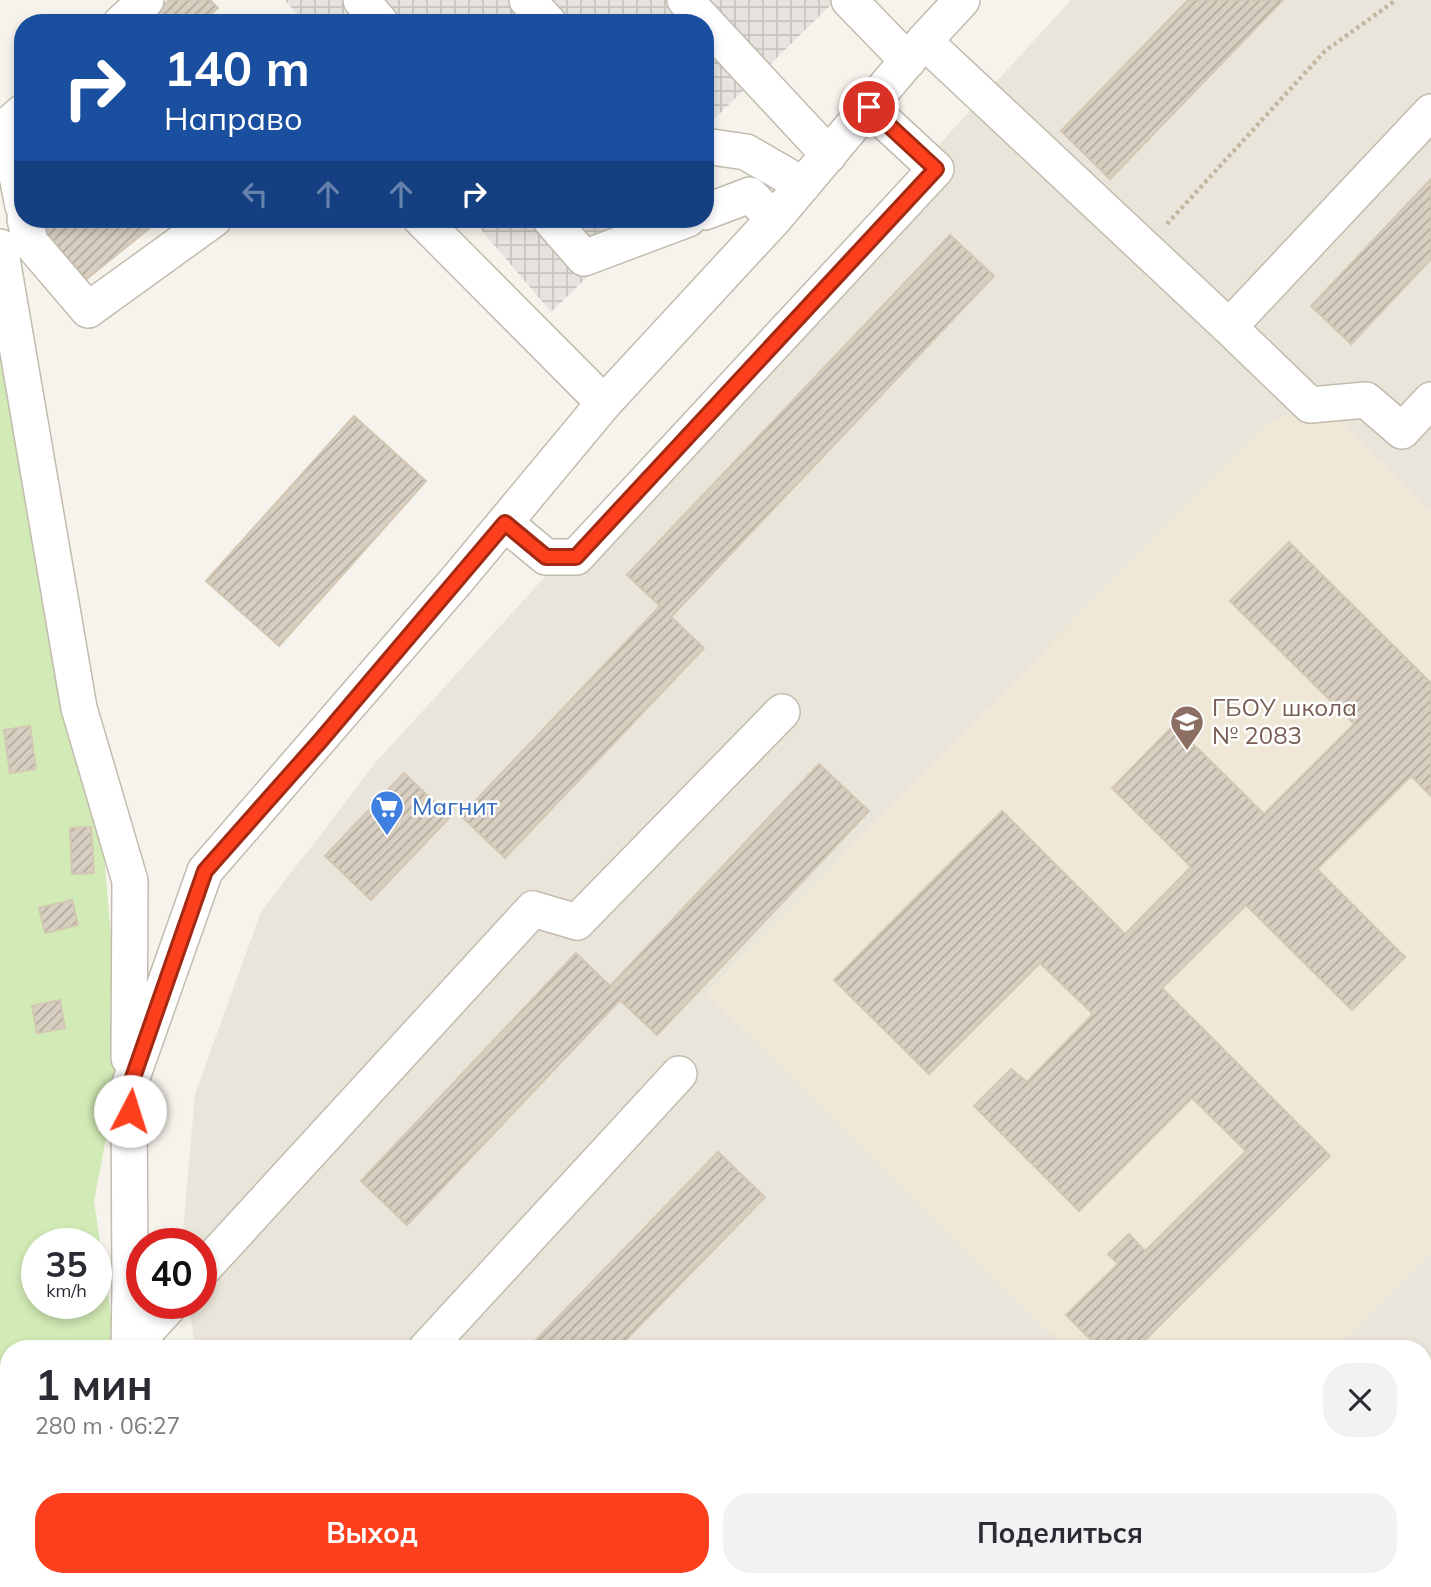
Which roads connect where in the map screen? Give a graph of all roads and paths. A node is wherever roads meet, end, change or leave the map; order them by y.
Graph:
1 (146, 0) edge
2 (361, 0) edge
3 (527, 0) edge
4 (685, 0) edge
5 (849, 0) edge
6 (962, 0) edge
7 (1396, 0) edge
8 (131, 14) edge
9 (373, 14) edge
10 (540, 14) edge
11 (698, 14) edge
12 (714, 31) edge
13 (916, 51) junction
14 (869, 107) junction
15 (1431, 112) edge
16 (14, 120) edge
17 (714, 147) edge
18 (829, 155) junction
19 (14, 161) edge
20 (803, 185) junction
21 (714, 209) edge
22 (775, 219) junction
23 (27, 228) edge
24 (202, 228) edge
25 (430, 228) edge
26 (558, 228) edge
27 (664, 228) edge
28 (0, 247) edge
29 (1145, 248) junction
30 (1229, 327) junction
31 (1431, 400) edge
32 (604, 403) junction
33 (505, 523) junction
34 (782, 712) dead end
35 (679, 1074) dead end
36 (130, 1086) junction
37 (217, 1254) edge
38 (157, 1319) edge
39 (129, 1340) edge
40 (137, 1340) edge
41 (434, 1340) edge

1 - 8 street
2 - 9 street
3 - 10 street
4 - 11 street
5 - 13 street
6 - 13 street
7 - 29 path
12 - 18 street
13 - 14 street
13 - 29 street
14 - 18 street
14 - 33 street
15 - 30 street
16 - 19 street
17 - 20 street
18 - 20 street
20 - 22 street
21 - 22 street
22 - 32 street
23 - 24 street
25 - 32 street
26 - 27 street
28 - 36 street
29 - 30 street
30 - 31 street
32 - 33 street
33 - 36 street
34 - 37 street
35 - 41 street
36 - 39 street
38 - 40 street

